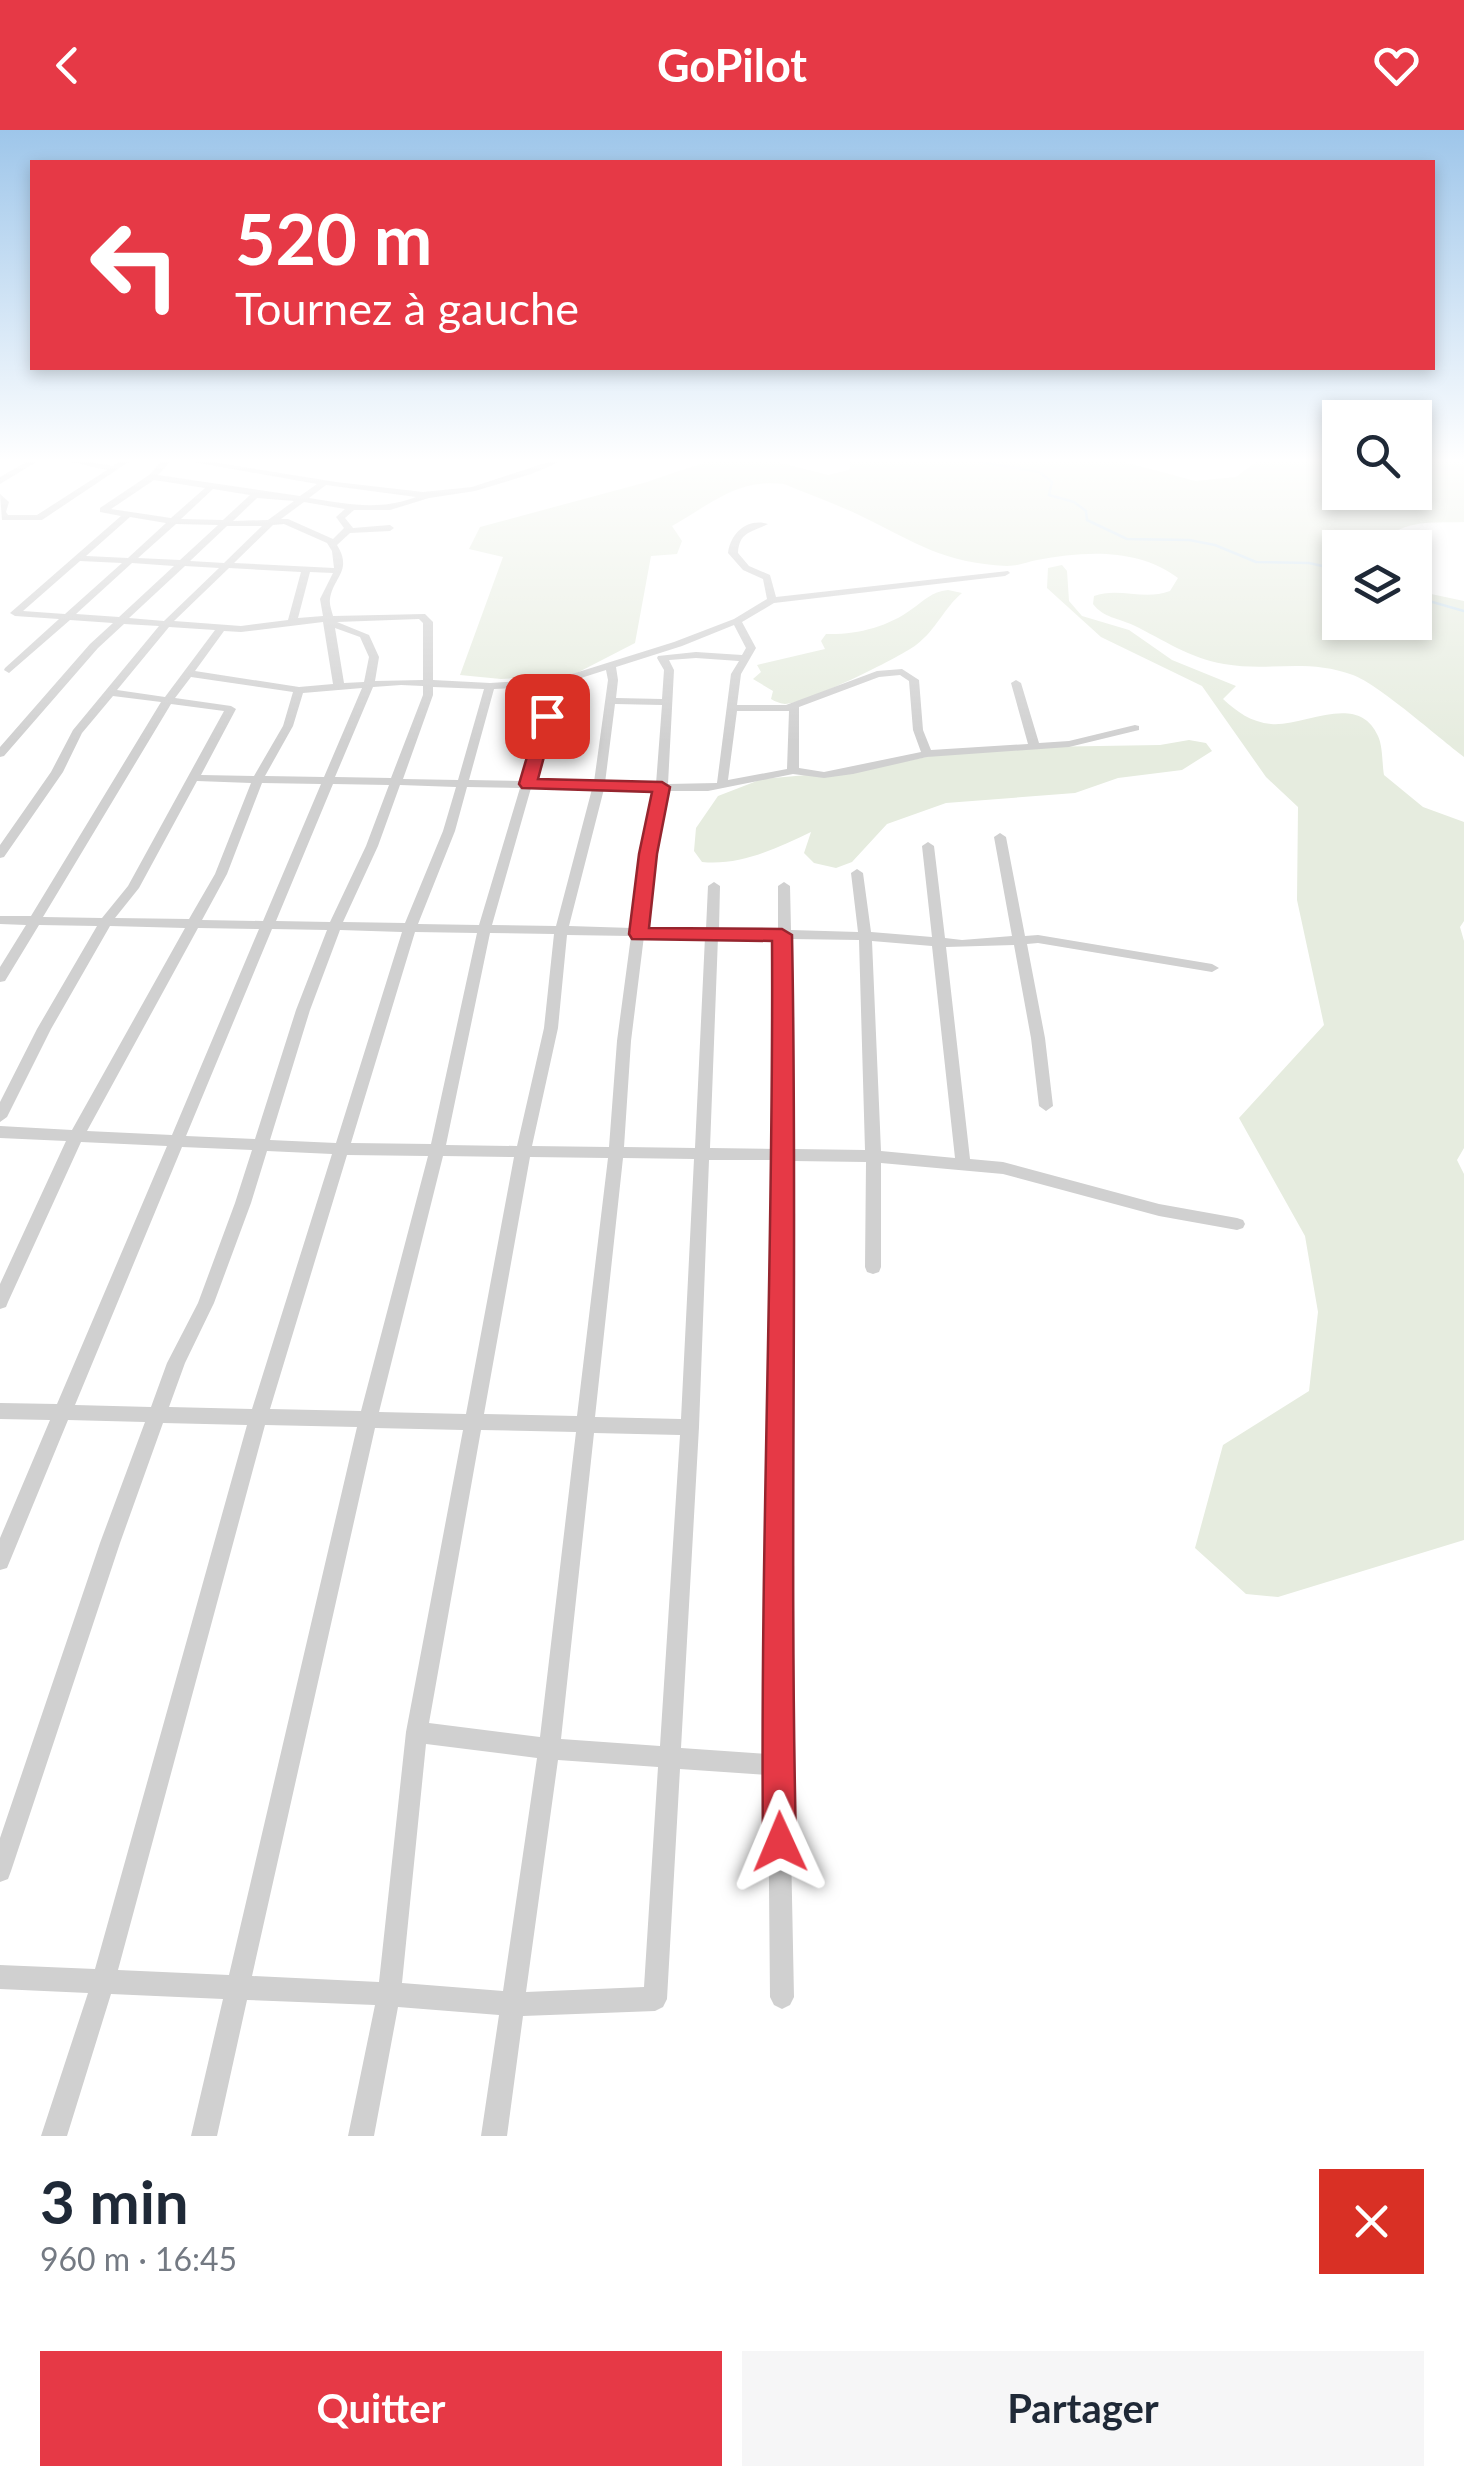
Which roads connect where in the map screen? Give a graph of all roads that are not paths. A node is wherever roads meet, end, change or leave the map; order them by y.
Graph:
1 (82, 555) edge
2 (136, 555) edge
3 (188, 555) edge
4 (235, 555) edge
5 (336, 555) edge
6 (735, 555) edge
7 (78, 558) junction
8 (128, 562) junction
9 (178, 563) junction
10 (221, 567) junction
11 (306, 571) junction
12 (340, 571) junction
13 (1005, 572) dead end
14 (772, 600) junction
15 (64, 617) junction
16 (120, 621) junction
17 (328, 621) junction
18 (736, 621) junction
19 (167, 623) junction
20 (292, 623) junction
21 (223, 626) junction
22 (659, 655) junction
23 (746, 658) junction
24 (610, 664) junction
25 (9, 670) dead end
26 (187, 673) junction
27 (429, 681) junction
28 (557, 682) junction
29 (1016, 683) dead end
30 (369, 684) junction
31 (338, 686) junction
32 (490, 686) junction
33 (298, 690) junction
34 (109, 692) junction
35 (168, 700) junction
36 (609, 700) junction
37 (667, 702) junction
38 (794, 706) junction
39 (734, 708) junction
40 (1135, 728) dead end
41 (1034, 746) junction
42 (0, 754) edge
43 (927, 754) junction
44 (793, 771) junction
45 (194, 778) junction
46 (258, 779) junction
47 (330, 780) junction
48 (397, 781) junction
49 (462, 783) junction
50 (528, 784) junction
51 (600, 785) junction
52 (722, 786) junction
53 (662, 787) junction
54 (1000, 838) dead end
55 (928, 846) dead end
56 (0, 854) edge
57 (857, 873) dead end
58 (714, 886) dead end
59 (784, 886) dead end
60 (0, 920) edge
61 (38, 920) junction
62 (106, 920) junction
63 (197, 921) junction
64 (268, 922) junction
65 (336, 923) junction
66 (410, 927) junction
67 (484, 929) junction
68 (561, 932) junction
69 (638, 934) junction
70 (713, 935) junction
71 (782, 935) junction
72 (865, 936) junction
73 (936, 942) junction
74 (1018, 942) junction
75 (1212, 968) dead end
76 (0, 978) edge
77 (1046, 1106) dead end
78 (0, 1117) edge
79 (0, 1132) edge
80 (75, 1138) junction
81 (175, 1140) junction
82 (263, 1144) junction
83 (340, 1149) junction
84 (436, 1150) junction
85 (524, 1152) junction
86 (616, 1152) junction
87 (701, 1153) junction
88 (785, 1155) junction
89 (872, 1156) junction
90 (962, 1164) junction
91 (1237, 1224) dead end
92 (873, 1267) dead end
93 (0, 1302) edge
94 (0, 1411) edge
95 (64, 1412) junction
96 (159, 1413) junction
97 (259, 1415) junction
98 (368, 1418) junction
99 (476, 1422) junction
100 (586, 1427) junction
101 (690, 1427) junction
102 (0, 1561) edge
103 (417, 1732) junction
104 (548, 1749) junction
105 (668, 1755) junction
106 (778, 1765) junction
107 (0, 1871) edge
108 (0, 1976) edge
109 (103, 1983) junction
110 (238, 1988) junction
111 (389, 1994) junction
112 (782, 1997) dead end
113 (513, 2004) junction
114 (54, 2136) edge
115 (204, 2136) edge
116 (361, 2136) edge
117 (494, 2136) edge

1 - 7 street
2 - 8 street
3 - 9 street
4 - 10 street
5 - 12 street
6 - 14 street
7 - 8 street
7 - 15 street
8 - 9 street
8 - 15 street
9 - 10 street
9 - 16 street
10 - 11 street
10 - 19 street
11 - 12 street
11 - 20 street
12 - 17 street
13 - 14 street
14 - 18 street
15 - 16 street
15 - 25 street
16 - 19 street
16 - 42 street
17 - 20 street
17 - 27 street
17 - 30 street
17 - 31 street
18 - 22 street
18 - 23 street
19 - 21 street
19 - 34 street
20 - 21 street
21 - 26 street
22 - 23 street
22 - 24 street
22 - 37 street
23 - 39 street
24 - 28 street
24 - 36 street
26 - 33 street
26 - 35 street
27 - 30 street
27 - 32 street
27 - 48 street
28 - 32 street
28 - 50 street
29 - 41 street
30 - 31 street
30 - 47 street
31 - 33 street
32 - 49 street
33 - 46 street
34 - 35 street
34 - 56 street
35 - 45 street
35 - 61 street
36 - 37 street
36 - 51 street
37 - 53 street
38 - 39 street
38 - 43 street
38 - 44 street
39 - 52 street
40 - 41 street
41 - 43 street
43 - 44 street
44 - 52 street
45 - 46 street
45 - 62 street
46 - 47 street
46 - 63 street
47 - 48 street
47 - 64 street
48 - 49 street
48 - 65 street
49 - 50 street
49 - 66 street
50 - 51 street
50 - 67 street
51 - 53 street
51 - 68 street
52 - 53 street
53 - 69 street
54 - 74 street
55 - 73 street
57 - 72 street
58 - 70 street
59 - 71 street
60 - 61 street
61 - 62 street
61 - 76 street
62 - 63 street
62 - 78 street
63 - 64 street
63 - 80 street
64 - 65 street
64 - 81 street
65 - 66 street
65 - 82 street
66 - 67 street
66 - 83 street
67 - 68 street
67 - 84 street
68 - 69 street
68 - 85 street
69 - 70 street
69 - 86 street
70 - 71 street
70 - 87 street
71 - 72 street
71 - 88 street
72 - 73 street
72 - 89 street
73 - 74 street
73 - 90 street
74 - 75 street
74 - 77 street
79 - 80 street
80 - 81 street
80 - 93 street
81 - 82 street
81 - 95 street
82 - 83 street
82 - 96 street
83 - 84 street
83 - 97 street
84 - 85 street
84 - 98 street
85 - 86 street
85 - 99 street
86 - 87 street
86 - 100 street
87 - 88 street
87 - 101 street
88 - 89 street
88 - 106 street
89 - 90 street
89 - 92 street
90 - 91 street
94 - 95 street
95 - 96 street
95 - 102 street
96 - 97 street
96 - 107 street
97 - 98 street
97 - 109 street
98 - 99 street
98 - 110 street
99 - 100 street
99 - 103 street
100 - 101 street
100 - 104 street
101 - 105 street
103 - 104 street
103 - 111 street
104 - 105 street
104 - 113 street
105 - 106 street
105 - 113 street
106 - 112 street
108 - 109 street
109 - 110 street
109 - 114 street
110 - 111 street
110 - 115 street
111 - 113 street
111 - 116 street
113 - 117 street

